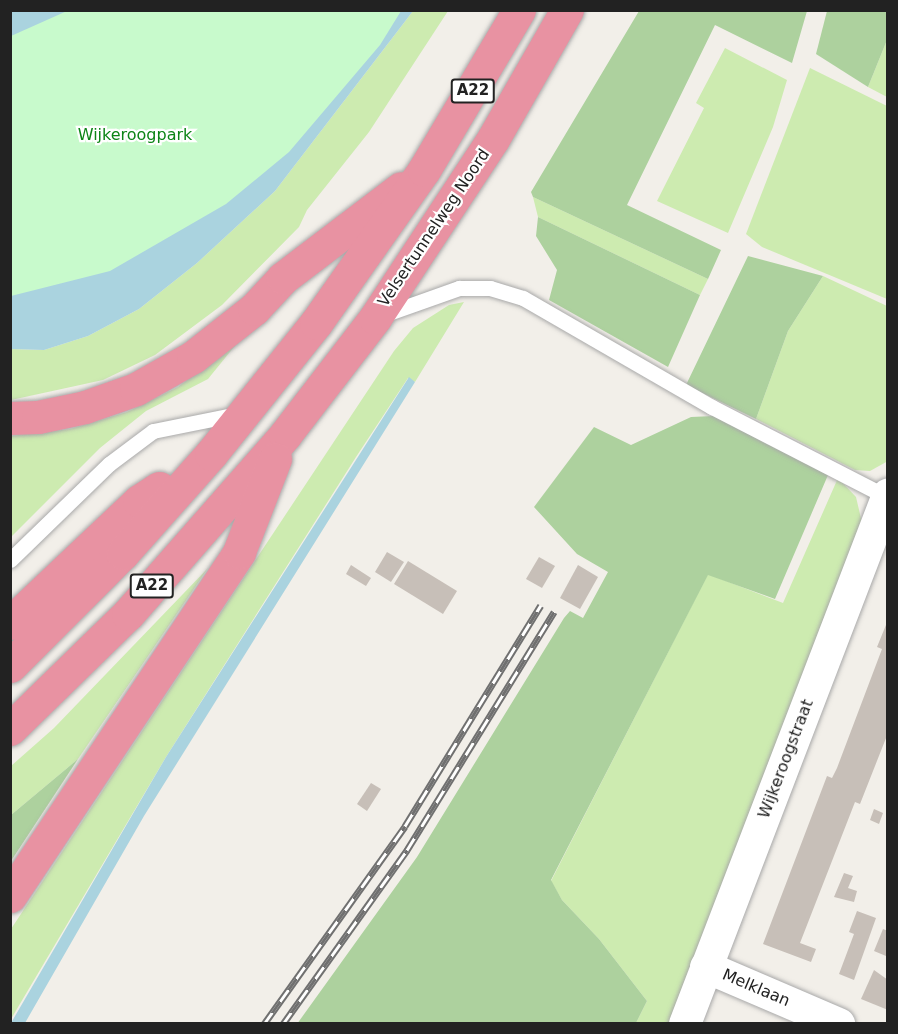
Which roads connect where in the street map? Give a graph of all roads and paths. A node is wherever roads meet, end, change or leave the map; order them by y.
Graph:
1 (519, 10) edge
2 (529, 10) edge
3 (567, 10) edge
4 (482, 75) junction
5 (424, 170) junction
6 (375, 318) junction
7 (246, 413) junction
8 (10, 418) edge
9 (285, 435) junction
10 (211, 454) junction
11 (887, 496) edge
12 (10, 560) edge
13 (10, 623) edge
14 (10, 666) edge
15 (10, 729) edge
16 (10, 896) edge
17 (706, 966) junction
18 (685, 1023) edge
19 (840, 1023) edge

1 - 4 highway, A22
2 - 4 highway, A22
3 - 6 highway, Velsertunnelweg Noord / A22
4 - 5 highway, A22
5 - 7 highway, A22
5 - 8 highway, A22
6 - 9 highway, Velsertunnelweg Noord / A22
6 - 11 lane
7 - 10 highway, A22
7 - 12 lane
9 - 15 highway, A22
9 - 16 highway, A22
10 - 13 highway, A22
10 - 14 highway, A22
11 - 17 street, Wijkeroogstraat
17 - 18 street, Wijkeroogstraat
17 - 19 street, Melklaan

